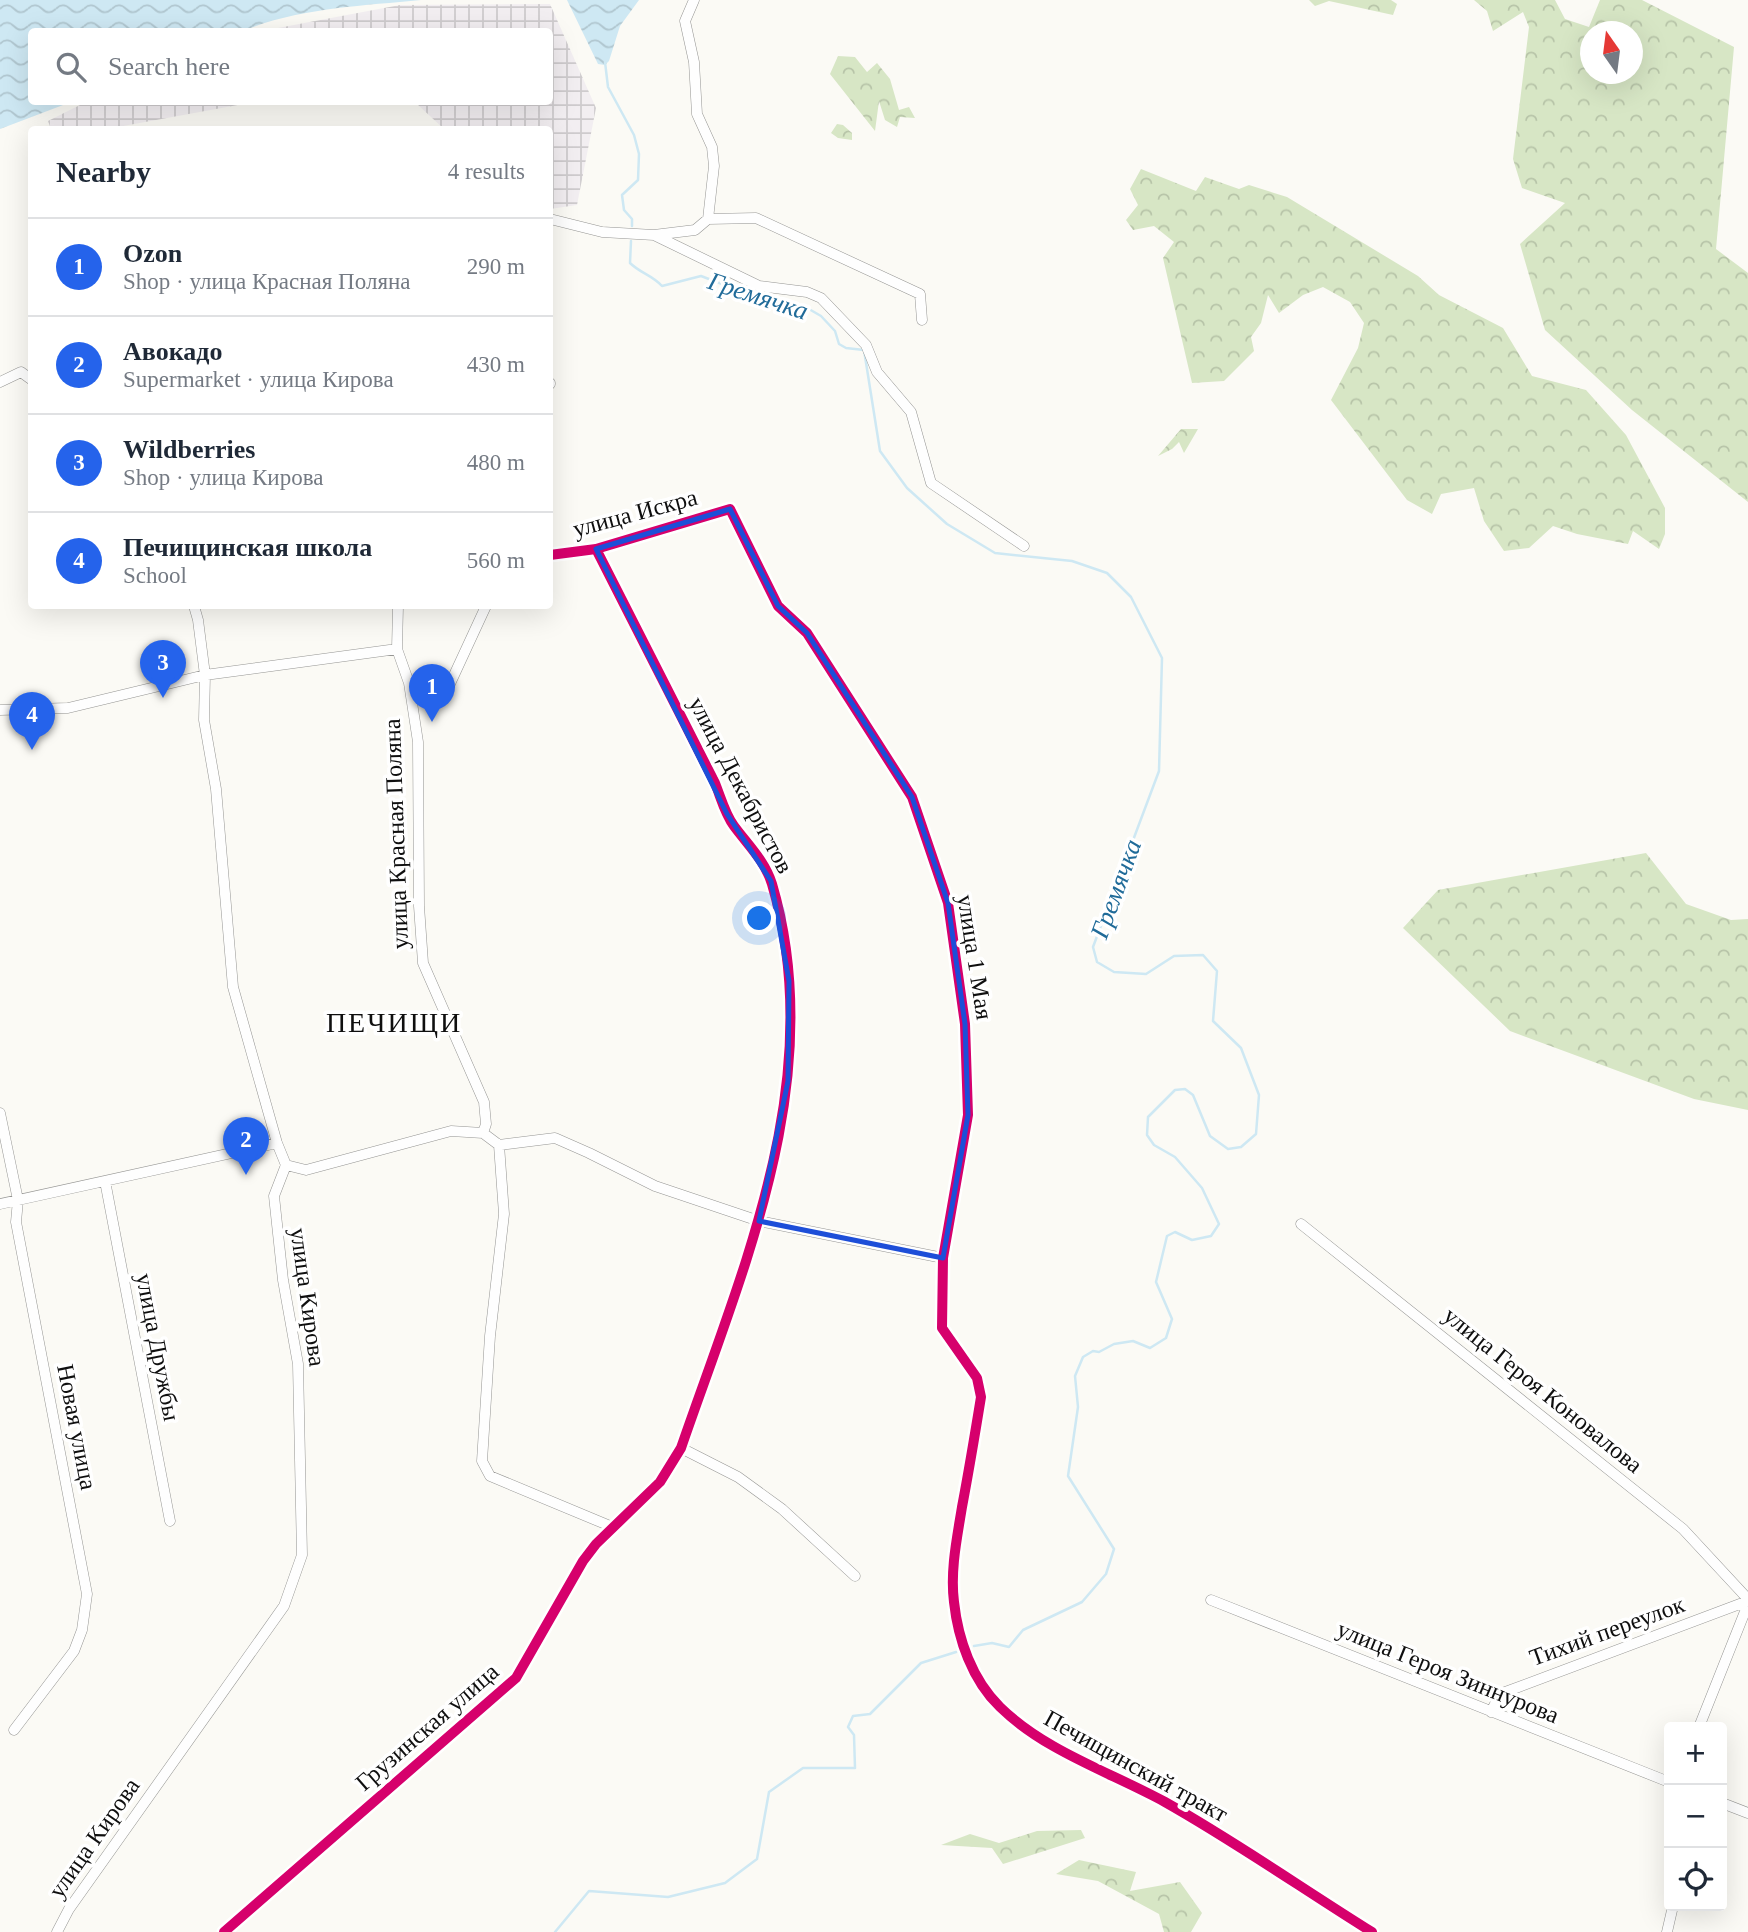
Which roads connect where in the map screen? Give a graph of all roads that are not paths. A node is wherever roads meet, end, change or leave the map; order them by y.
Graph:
1 (694, 0) edge
2 (708, 219) junction
3 (553, 220) edge
4 (654, 235) junction
5 (922, 320) dead end
6 (28, 377) edge
7 (0, 382) edge
8 (730, 509) joint
9 (1024, 546) dead end
10 (596, 549) junction
11 (553, 555) edge
12 (195, 609) edge
13 (397, 609) edge
14 (485, 609) edge
15 (397, 649) junction
16 (205, 675) junction
17 (409, 683) junction
18 (0, 710) edge
19 (0, 1113) edge
20 (483, 1133) junction
21 (277, 1143) junction
22 (499, 1145) junction
23 (286, 1165) junction
24 (105, 1181) junction
25 (18, 1200) junction
26 (0, 1203) edge
27 (759, 1222) junction
28 (1301, 1224) dead end
29 (943, 1258) junction
30 (681, 1448) junction
31 (170, 1521) dead end
32 (615, 1528) junction
33 (855, 1576) dead end
34 (1210, 1600) dead end
35 (1748, 1602) edge
36 (957, 1621) joint
37 (1491, 1712) junction
38 (1701, 1722) edge
39 (15, 1730) dead end
40 (1664, 1780) edge
41 (1727, 1805) edge
42 (1748, 1813) edge
43 (1672, 1911) edge
44 (57, 1932) edge
45 (224, 1932) edge
46 (1372, 1932) edge
47 (1667, 1932) edge

1 - 2 street
2 - 4 street
2 - 5 street
3 - 4 street
4 - 9 street
6 - 7 street
8 - 10 street, улица Искра
8 - 29 street, улица 1 Мая
10 - 11 street, улица Искра
10 - 27 street, улица Декабристов
12 - 16 street
13 - 15 street, улица Красная Поляна
14 - 17 street
15 - 16 street
15 - 17 street, улица Красная Поляна
16 - 18 street
16 - 21 street
17 - 20 street, улица Красная Поляна
19 - 25 street, Новая улица
20 - 22 street
20 - 23 street
21 - 23 street
21 - 24 street
22 - 27 street
22 - 32 street
23 - 44 street, улица Кирова
24 - 25 street
24 - 31 street, улица Дружбы
25 - 26 street
25 - 39 street, Новая улица
27 - 29 street
27 - 30 street, Грузинская улица
28 - 35 street, улица Героя Коновалова
29 - 36 street, улица 1 Мая
30 - 32 street, Грузинская улица
30 - 33 street
32 - 45 street, Грузинская улица
34 - 37 street, улица Героя Зиннурова
35 - 37 street, Тихий переулок
35 - 38 street
36 - 46 street, Печищинский тракт
37 - 40 street, улица Героя Зиннурова
41 - 42 street
43 - 47 street

